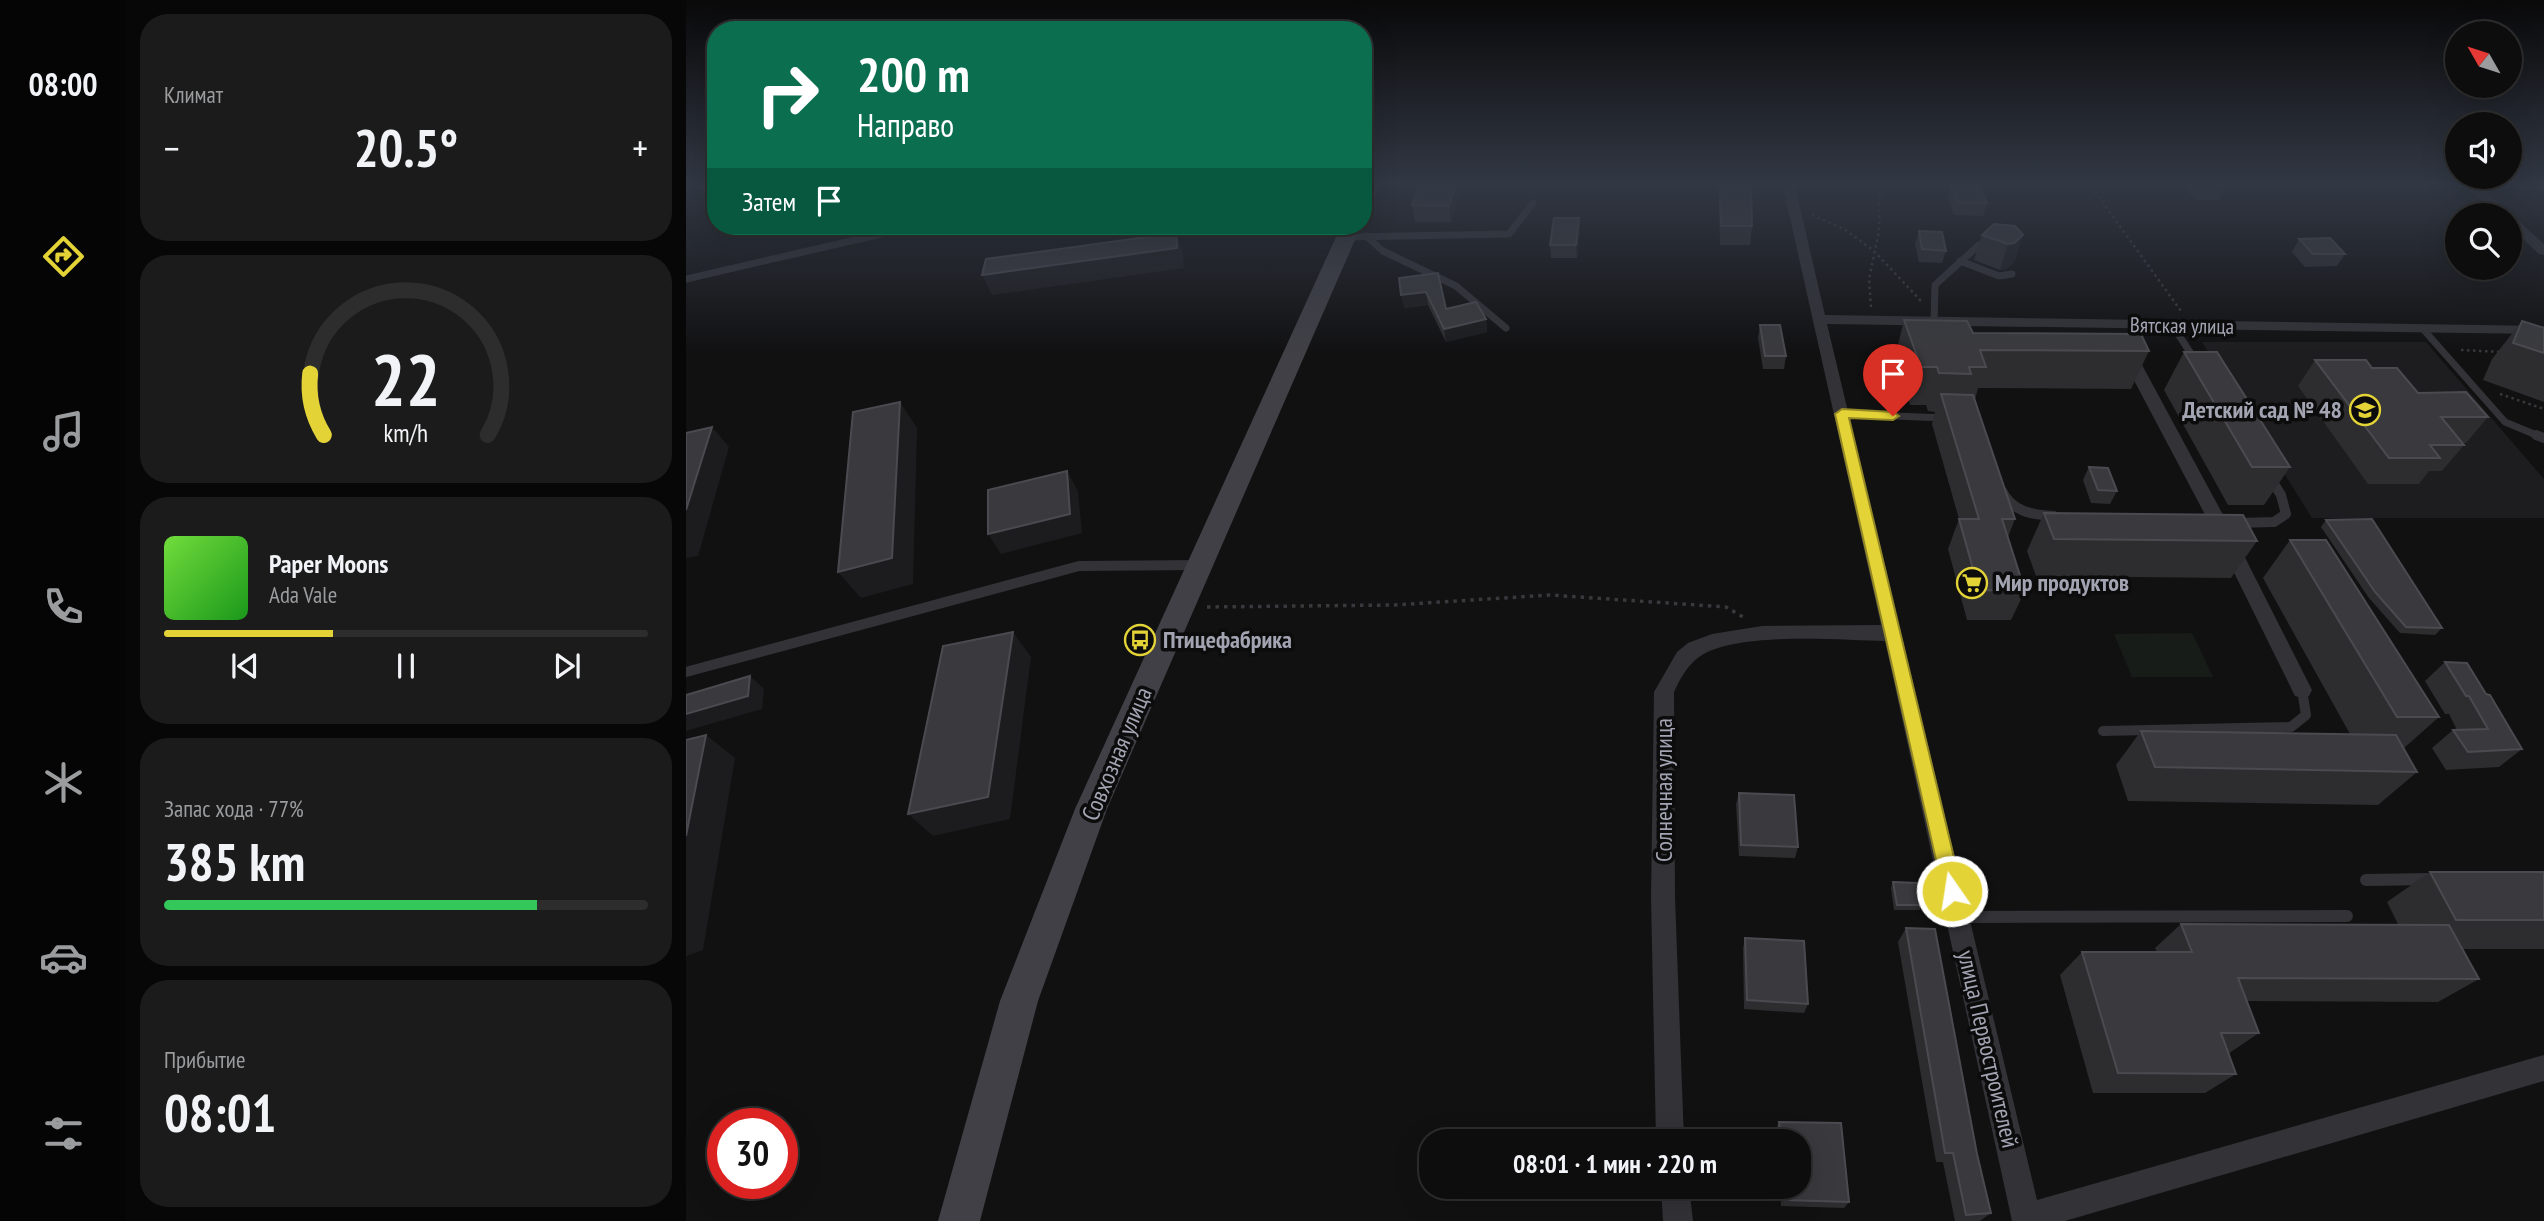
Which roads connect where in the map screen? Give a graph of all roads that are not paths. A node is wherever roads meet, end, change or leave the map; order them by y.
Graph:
1 (860, 239) edge
2 (1351, 239) edge
3 (1364, 239) edge
4 (1800, 239) edge
5 (2531, 239) edge
6 (1979, 245) edge
7 (2544, 251) edge
8 (1960, 261) junction
9 (2012, 274) dead end
10 (686, 279) edge
11 (1933, 316) junction
12 (1820, 319) junction
13 (2112, 325) junction
14 (2173, 326) junction
15 (1506, 328) dead end
16 (2423, 329) junction
17 (2544, 330) edge
18 (2202, 371) edge
19 (1842, 414) junction
20 (1957, 419) edge
21 (2544, 438) edge
22 (2266, 472) edge
23 (2000, 486) edge
24 (2061, 516) edge
25 (2213, 523) junction
26 (1202, 565) junction
27 (1893, 633) junction
28 (686, 671) edge
29 (2302, 690) joint
30 (2103, 731) dead end
31 (2448, 879) edge
32 (2366, 880) dead end
33 (2347, 916) dead end
34 (1958, 917) junction
35 (2544, 1068) edge
36 (1670, 1129) edge
37 (1676, 1199) edge
38 (2026, 1220) edge
39 (959, 1221) edge
40 (1678, 1221) edge

1 - 10 lane
2 - 26 main road, Совхозная улица
3 - 15 lane
4 - 12 street, улица Первостроителей
5 - 7 street
6 - 8 lane
8 - 9 lane
8 - 11 lane
11 - 12 street, Вятская улица
11 - 13 street, Вятская улица
12 - 19 street, улица Первостроителей
13 - 14 street, Вятская улица
13 - 25 street
14 - 16 street, Вятская улица
14 - 18 lane
16 - 17 street, Вятская улица
16 - 21 lane
19 - 20 lane
19 - 27 street, улица Первостроителей
22 - 25 lane
23 - 24 lane
25 - 29 street
26 - 28 lane
26 - 39 main road, Совхозная улица
27 - 34 street, улица Первостроителей
27 - 36 street, Солнечная улица
29 - 30 lane
31 - 32 lane
33 - 34 lane
34 - 38 street, улица Первостроителей
35 - 38 street
37 - 40 street

